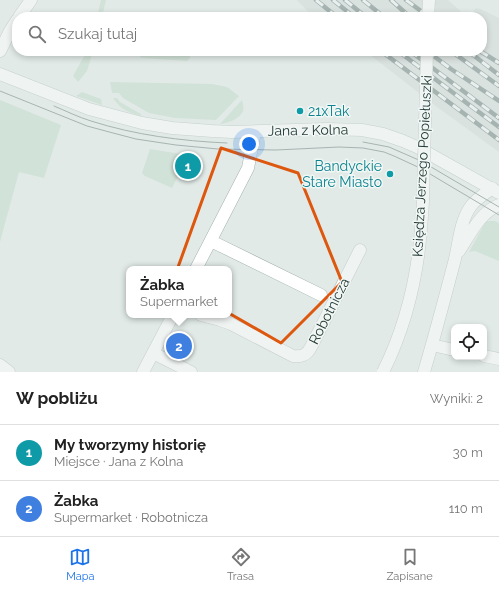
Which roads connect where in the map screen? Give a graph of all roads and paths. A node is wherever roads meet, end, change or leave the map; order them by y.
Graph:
1 (31, 0) edge
2 (429, 0) edge
3 (23, 12) edge
4 (428, 12) edge
5 (12, 28) edge
6 (0, 51) edge
7 (427, 56) edge
8 (0, 74) edge
9 (255, 132) junction
10 (495, 190) edge
11 (499, 205) edge
12 (211, 241) junction
13 (360, 250) dead end
14 (456, 257) junction
15 (198, 266) edge
16 (322, 296) dead end
17 (171, 318) edge
18 (212, 318) edge
19 (432, 346) junction
20 (451, 349) edge
21 (153, 353) junction
22 (487, 357) edge
23 (499, 359) edge
24 (0, 365) edge
25 (9, 372) edge
26 (143, 372) edge
27 (191, 372) edge
28 (383, 372) edge
29 (424, 372) edge

1 - 3 street
2 - 4 street, bridge
5 - 6 street
7 - 28 street, Księdza Jerzego Popiełuszki, bridge
8 - 9 street, Jana z Kolna
9 - 10 street, Jana z Kolna
9 - 12 street
10 - 14 street
11 - 14 street
12 - 15 street
12 - 16 street, Robotnicza
13 - 18 street, Robotnicza
14 - 19 street
17 - 21 street
19 - 20 street
19 - 29 street
21 - 26 street
21 - 27 street
22 - 23 street
24 - 25 street

